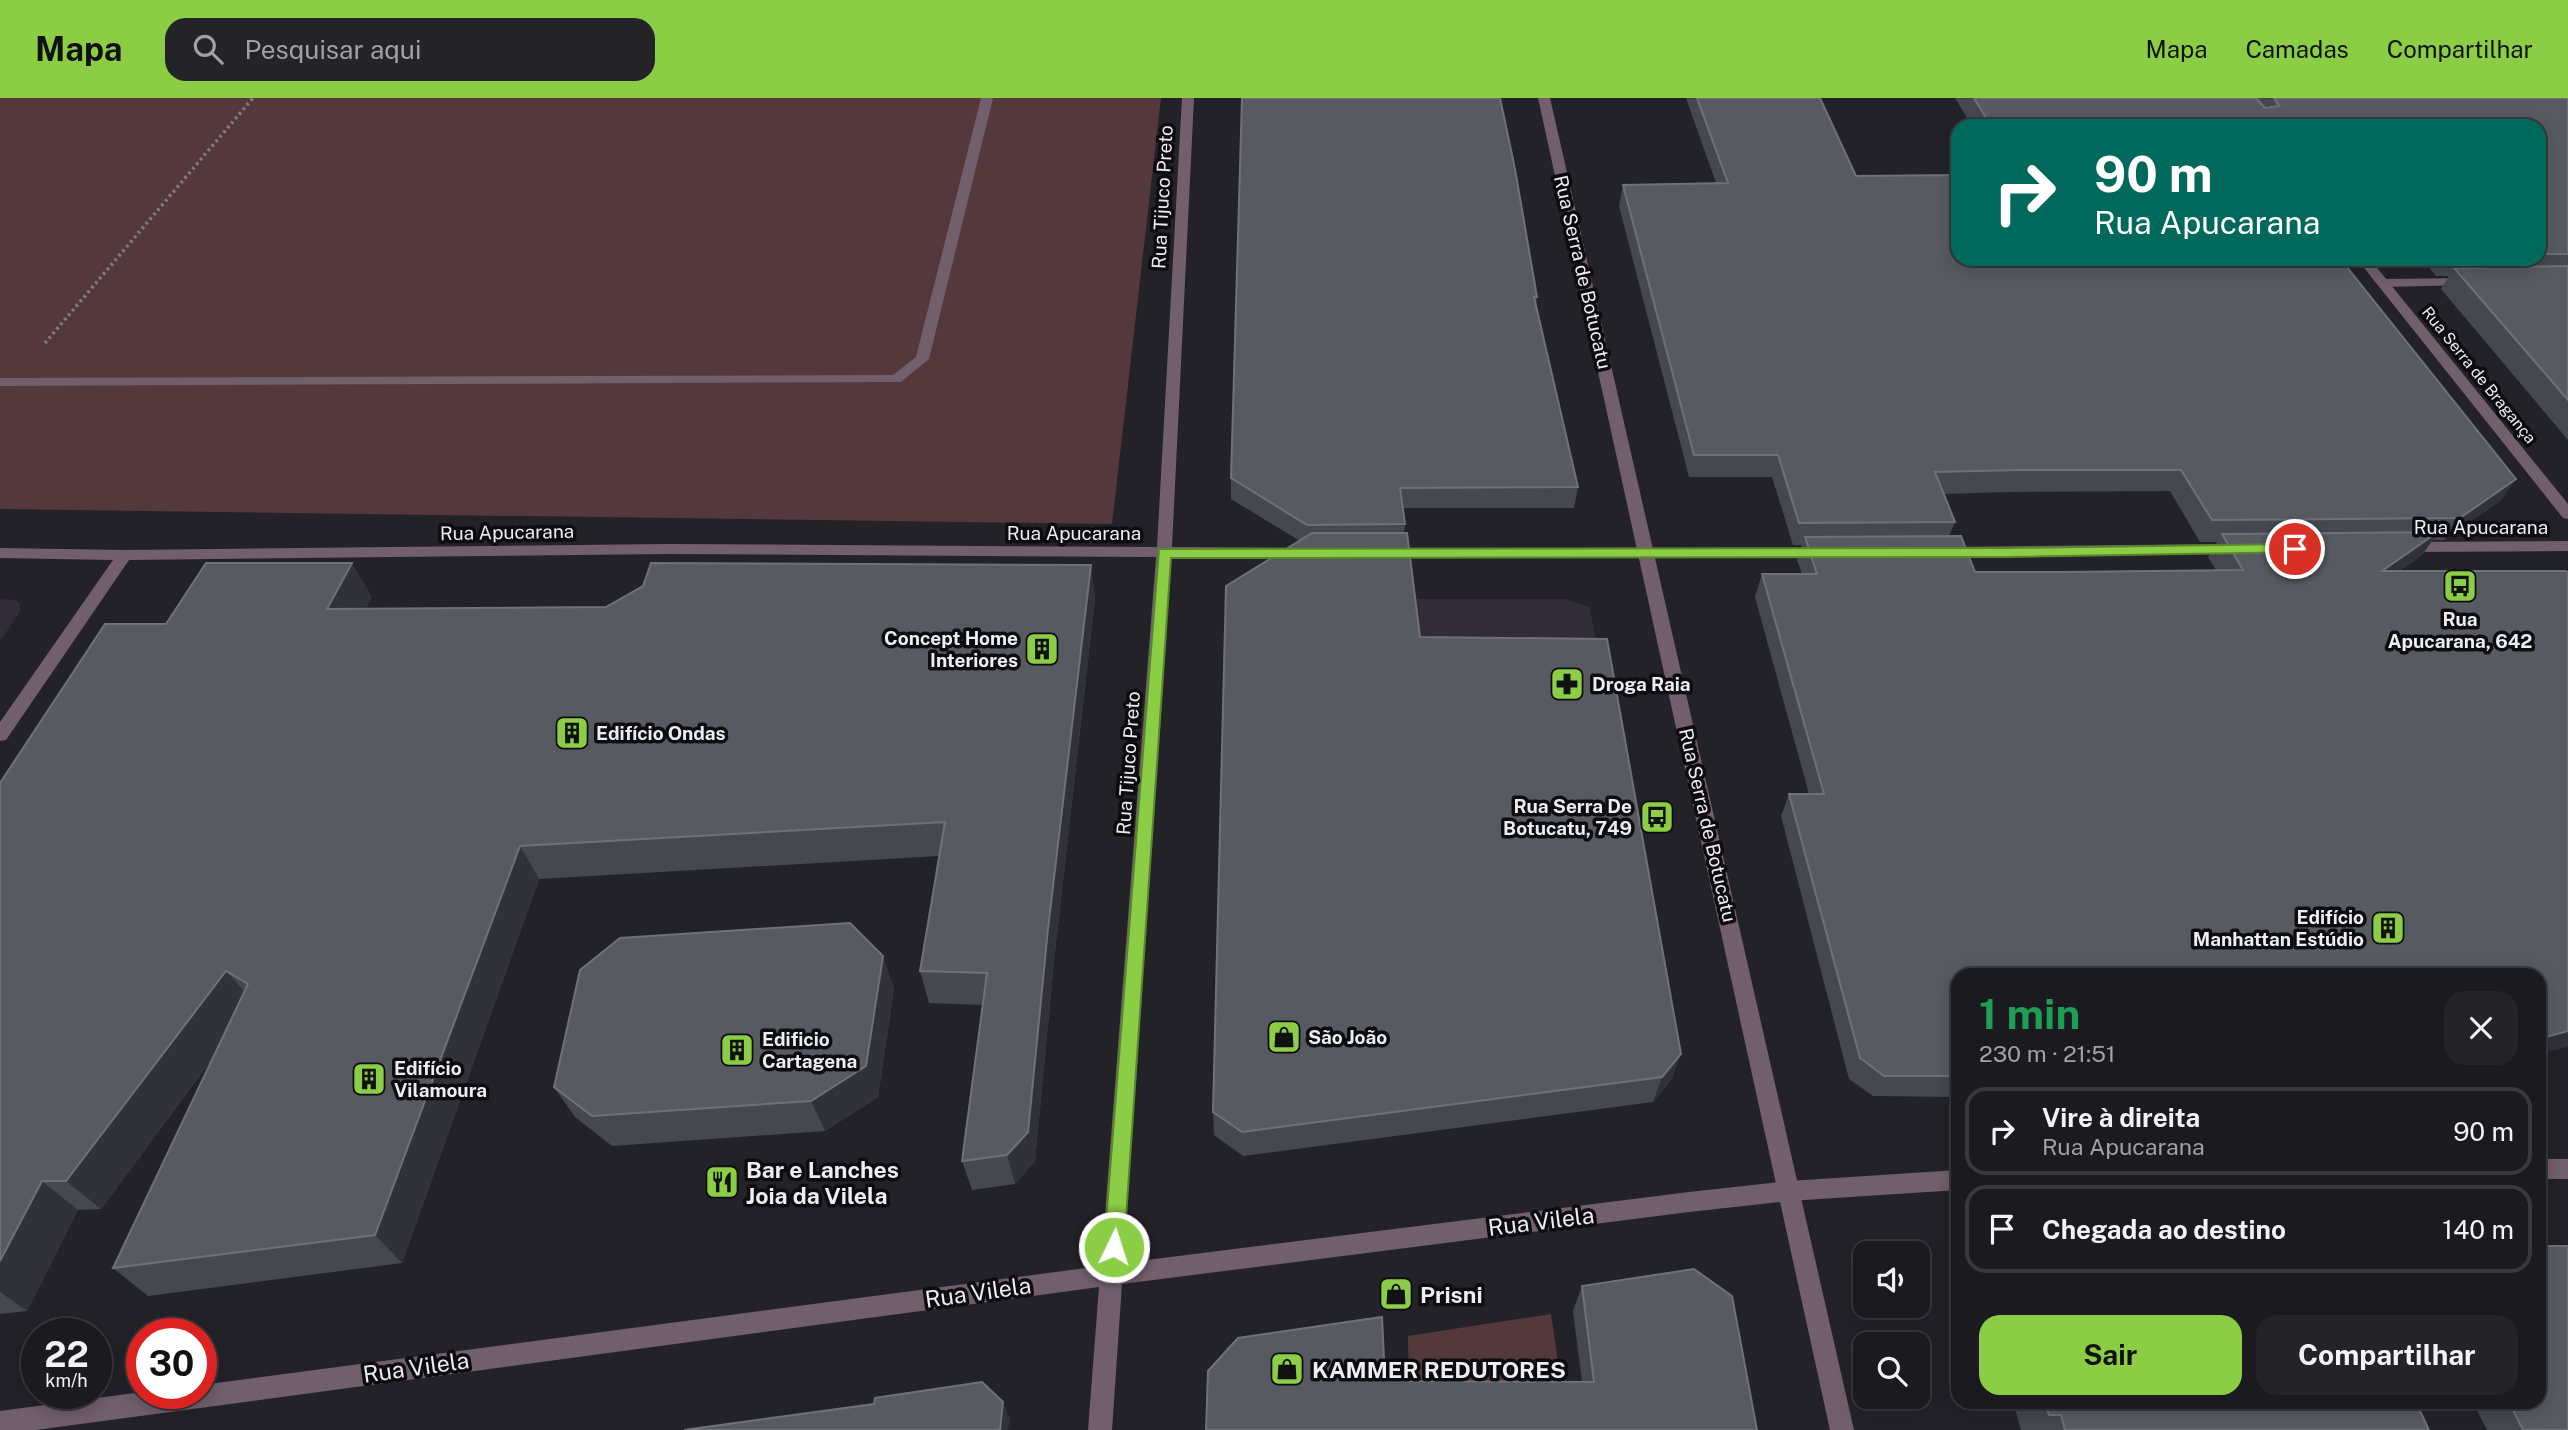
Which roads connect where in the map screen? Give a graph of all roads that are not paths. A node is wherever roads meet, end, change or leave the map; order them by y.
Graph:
1 (987, 98) edge
2 (1188, 98) edge
3 (1544, 98) edge
4 (2369, 266) edge
5 (2476, 282) edge
6 (2383, 283) junction
7 (6, 382) edge
8 (2568, 513) edge
9 (2568, 546) edge
10 (2386, 547) edge
11 (2250, 549) edge
12 (1839, 552) edge
13 (1936, 552) edge
14 (0, 553) edge
15 (1164, 553) junction
16 (1319, 553) edge
17 (1374, 553) edge
18 (1648, 553) junction
19 (125, 555) junction
20 (0, 735) edge
21 (2546, 1169) edge
22 (2568, 1169) edge
23 (1951, 1180) edge
24 (1789, 1191) junction
25 (1112, 1275) junction
26 (0, 1423) edge
27 (1100, 1430) edge
28 (1842, 1430) edge

1 - 7 street
2 - 15 street, Rua Tijuco Preto
3 - 18 street, Rua Serra de Botucatu
4 - 6 street, Rua Serra de Bragança
5 - 6 street
6 - 8 street, Rua Serra de Bragança
9 - 10 street, Rua Apucarana
11 - 13 street
12 - 18 street
14 - 19 street, Rua Apucarana
15 - 16 street, Rua Apucarana
15 - 19 street, Rua Apucarana
15 - 25 street, Rua Tijuco Preto
17 - 18 street
18 - 24 street, Rua Serra de Botucatu
19 - 20 street
21 - 22 street
23 - 24 street, Rua Vilela
24 - 25 street, Rua Vilela
24 - 28 street, Rua Serra de Botucatu
25 - 26 street, Rua Vilela
25 - 27 street, Rua Tijuco Preto

